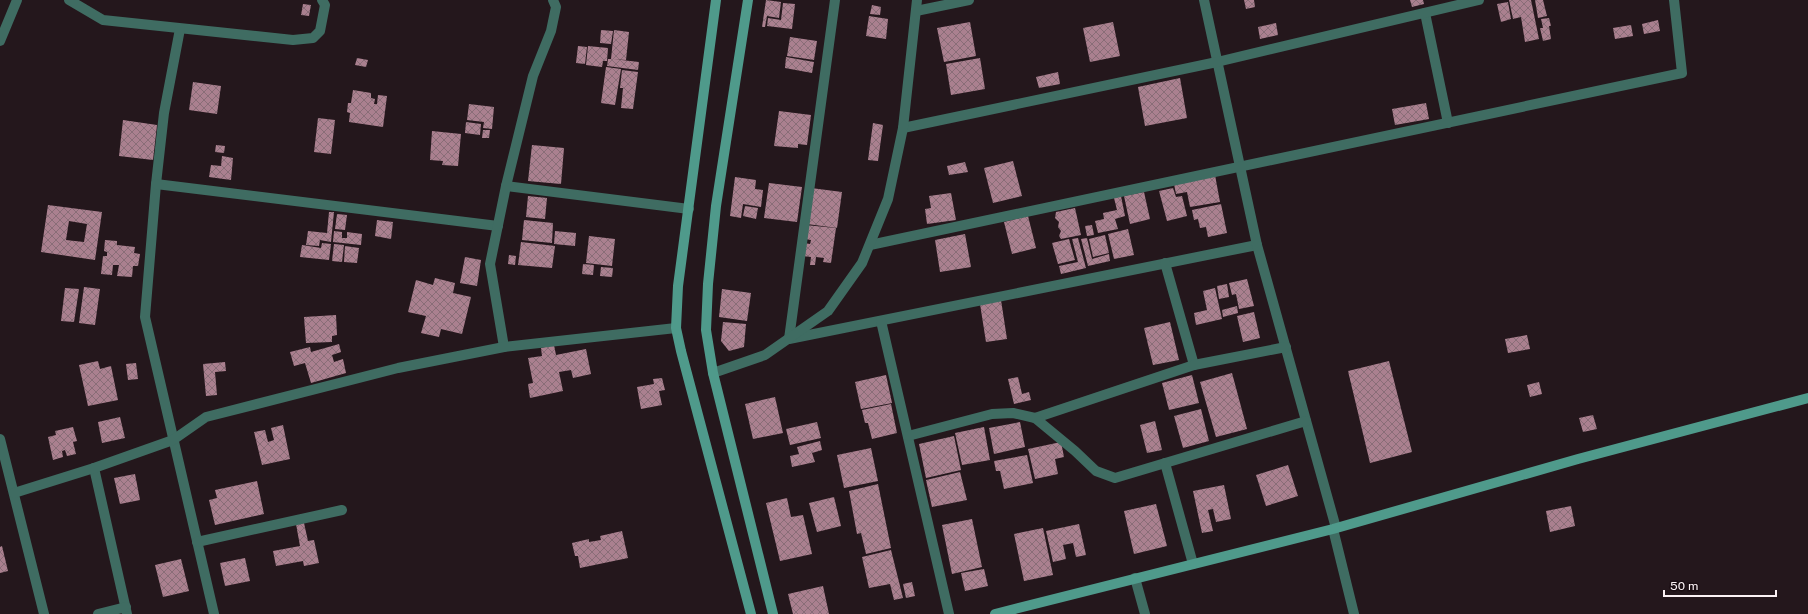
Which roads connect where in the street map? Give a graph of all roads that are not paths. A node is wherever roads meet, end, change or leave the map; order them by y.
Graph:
1 (17, 0) edge
2 (69, 0) edge
3 (322, 0) edge
4 (553, 0) edge
5 (716, 0) edge
6 (748, 0) edge
7 (835, 0) edge
8 (917, 0) edge
9 (969, 0) edge
10 (1204, 0) edge
11 (1479, 0) edge
12 (1674, 0) edge
13 (916, 11) junction
14 (1425, 13) junction
15 (180, 29) junction
16 (0, 41) edge
17 (1217, 62) junction
18 (1448, 123) junction
19 (903, 128) junction
20 (1240, 167) junction
21 (156, 184) junction
22 (506, 186) junction
23 (689, 209) junction
24 (498, 226) junction
25 (870, 245) junction
26 (1257, 245) junction
27 (1165, 263) junction
28 (881, 321) junction
29 (676, 328) junction
30 (789, 339) junction
31 (504, 347) junction
32 (1286, 347) junction
33 (1194, 365) junction
34 (713, 373) junction
35 (1808, 398) edge
36 (1035, 418) junction
37 (1306, 421) junction
38 (908, 436) junction
39 (0, 439) edge
40 (173, 440) junction
41 (1165, 463) junction
42 (94, 468) junction
43 (14, 493) junction
44 (342, 510) dead end
45 (1334, 528) junction
46 (197, 542) junction
47 (1193, 564) junction
48 (1135, 578) junction
49 (126, 611) edge
50 (44, 614) edge
51 (98, 614) edge
52 (214, 614) edge
53 (751, 614) edge
54 (773, 614) edge
55 (949, 614) edge
56 (995, 614) edge
57 (1144, 614) edge
58 (1354, 614) edge

1 - 16 street
2 - 15 street
3 - 15 street
4 - 22 street
5 - 23 street
6 - 34 street
7 - 30 street
8 - 13 street
9 - 13 street
10 - 17 street
11 - 14 street
12 - 18 street
13 - 19 street
14 - 17 street
14 - 18 street
15 - 21 street
17 - 19 street
17 - 20 street
18 - 20 street
19 - 25 street
20 - 25 street
20 - 26 street
21 - 24 street
21 - 40 street
22 - 23 street
22 - 24 street
23 - 29 street
24 - 31 street
25 - 30 street
26 - 27 street
26 - 32 street
27 - 28 street
27 - 33 street
28 - 30 street
28 - 38 street
29 - 31 street
29 - 53 street
30 - 34 street
31 - 40 street
32 - 33 street
32 - 37 street
33 - 36 street
34 - 54 street
35 - 45 street
36 - 38 street
36 - 41 street
37 - 41 street
37 - 45 street
38 - 55 street
39 - 43 street
40 - 42 street
40 - 46 street
41 - 47 street
42 - 43 street
42 - 49 street
43 - 50 street
44 - 46 street
45 - 47 street
45 - 58 street
46 - 52 street
47 - 48 street
48 - 56 street
48 - 57 street
49 - 51 street

